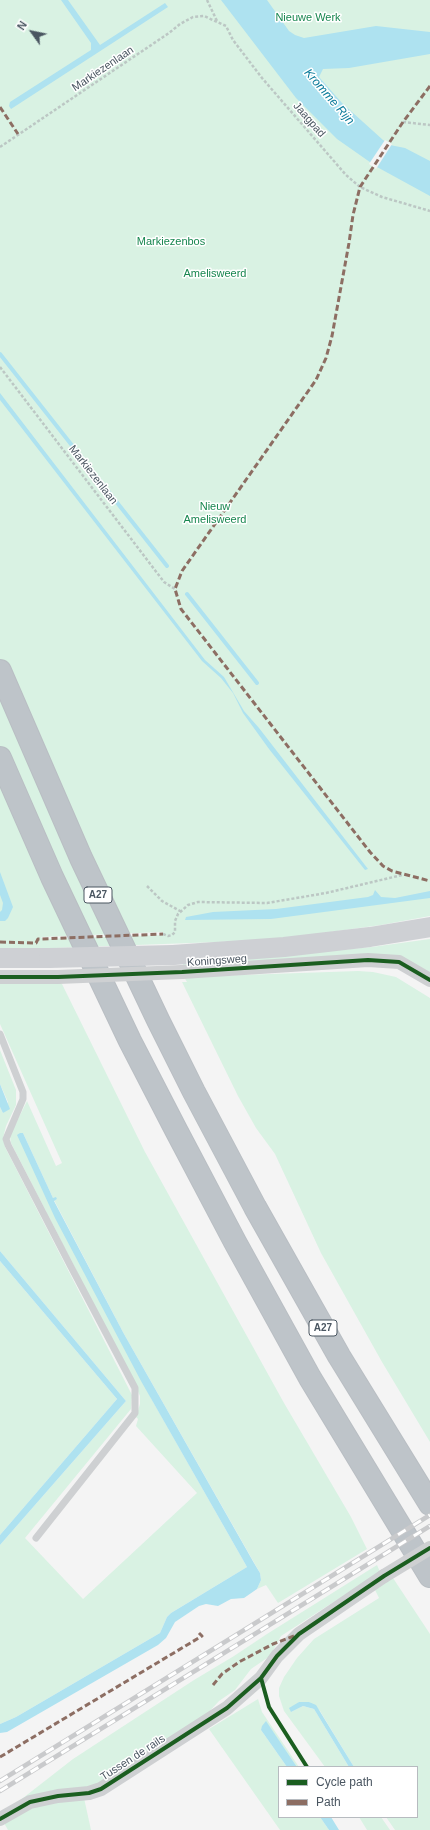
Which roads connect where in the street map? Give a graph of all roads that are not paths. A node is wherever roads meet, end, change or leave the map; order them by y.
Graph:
1 (0, 672) edge
2 (0, 758) edge
3 (430, 927) edge
4 (0, 958) edge
5 (178, 963) junction
6 (0, 977) edge
7 (430, 980) edge
8 (0, 1034) edge
9 (430, 1504) edge
10 (36, 1538) dead end
11 (430, 1548) edge
12 (430, 1576) edge
13 (1, 1819) edge

1 - 9 highway, A27
2 - 12 highway
3 - 5 main road, Koningsweg
4 - 5 main road, Koningsweg, bridge
5 - 6 street, Koningsweg, bridge
5 - 7 street, Koningsweg
8 - 10 lane
11 - 13 street, Tussen de rails, bridge

